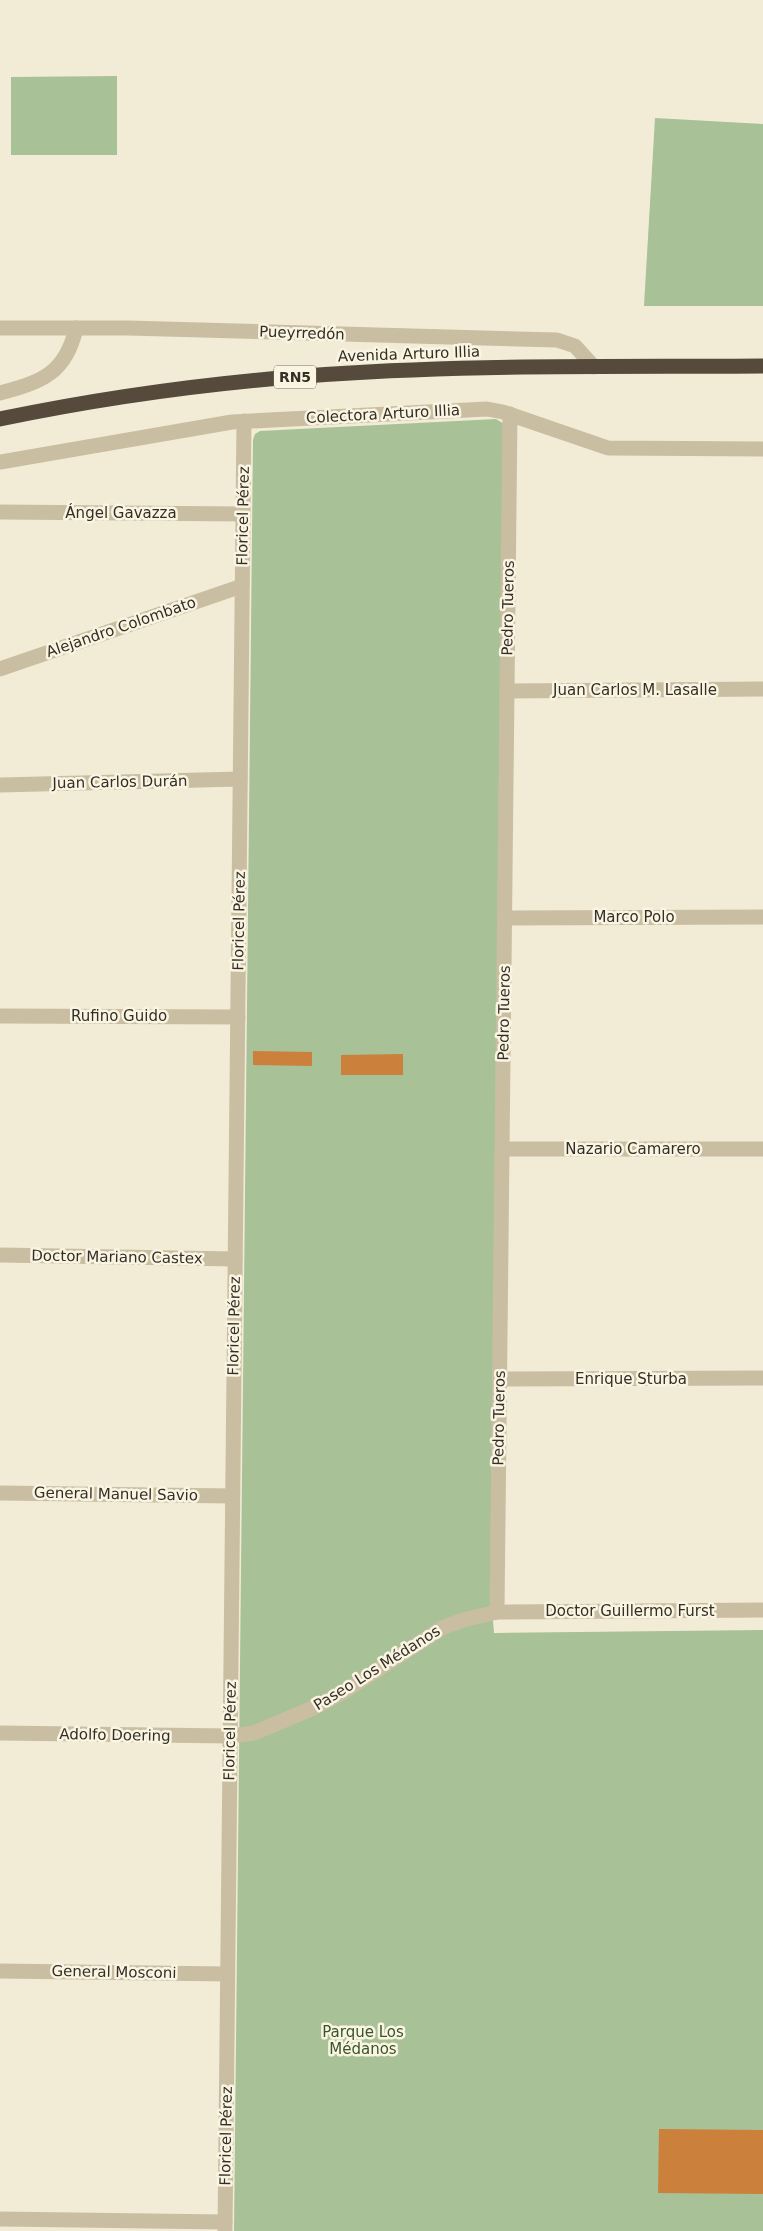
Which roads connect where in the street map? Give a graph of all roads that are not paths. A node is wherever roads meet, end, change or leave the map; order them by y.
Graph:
1 (0, 328) edge
2 (76, 328) junction
3 (763, 366) edge
4 (594, 367) junction
5 (0, 393) edge
6 (510, 414) junction
7 (0, 419) edge
8 (244, 421) junction
9 (763, 449) edge
10 (0, 462) edge
11 (0, 512) edge
12 (243, 514) junction
13 (242, 586) junction
14 (0, 669) edge
15 (763, 689) edge
16 (508, 691) junction
17 (240, 779) junction
18 (0, 785) edge
19 (763, 916) edge
20 (505, 918) junction
21 (0, 1016) edge
22 (238, 1017) junction
23 (502, 1149) junction
24 (763, 1149) edge
25 (0, 1255) edge
26 (235, 1259) junction
27 (763, 1378) edge
28 (500, 1379) junction
29 (0, 1493) edge
30 (232, 1496) junction
31 (763, 1610) edge
32 (497, 1612) junction
33 (0, 1733) edge
34 (230, 1736) junction
35 (0, 1971) edge
36 (228, 1974) junction
37 (0, 2219) edge
38 (225, 2226) edge

1 - 2 street, Pueyrredón
2 - 4 street, Pueyrredón
2 - 5 street
3 - 4 highway, Avenida Arturo Illia / RN5
4 - 7 highway, Avenida Arturo Illia / RN5
6 - 8 street, Colectora Arturo Illia
6 - 9 street, Colectora Arturo Illia
6 - 16 street, Pedro Tueros
8 - 10 street, Colectora Arturo Illia
8 - 12 street, Floricel Pérez
11 - 12 street, Ángel Gavazza
12 - 13 street, Floricel Pérez
13 - 14 street, Alejandro Colombato
13 - 17 street, Floricel Pérez
15 - 16 street, Juan Carlos M. Lasalle
16 - 20 street, Pedro Tueros
17 - 18 street, Juan Carlos Durán
17 - 22 street, Floricel Pérez
19 - 20 street, Marco Polo
20 - 23 street, Pedro Tueros
21 - 22 street, Rufino Guido
22 - 26 street, Floricel Pérez
23 - 24 street, Nazario Camarero
23 - 28 street, Pedro Tueros
25 - 26 street, Doctor Mariano Castex
26 - 30 street, Floricel Pérez
27 - 28 street, Enrique Sturba
28 - 32 street, Pedro Tueros
29 - 30 street, General Manuel Savio
30 - 34 street, Floricel Pérez
31 - 32 street, Doctor Guillermo Furst
32 - 34 street, Paseo Los Médanos
33 - 34 street, Adolfo Doering
34 - 36 street, Floricel Pérez
35 - 36 street, General Mosconi
36 - 38 street, Floricel Pérez
37 - 38 street

